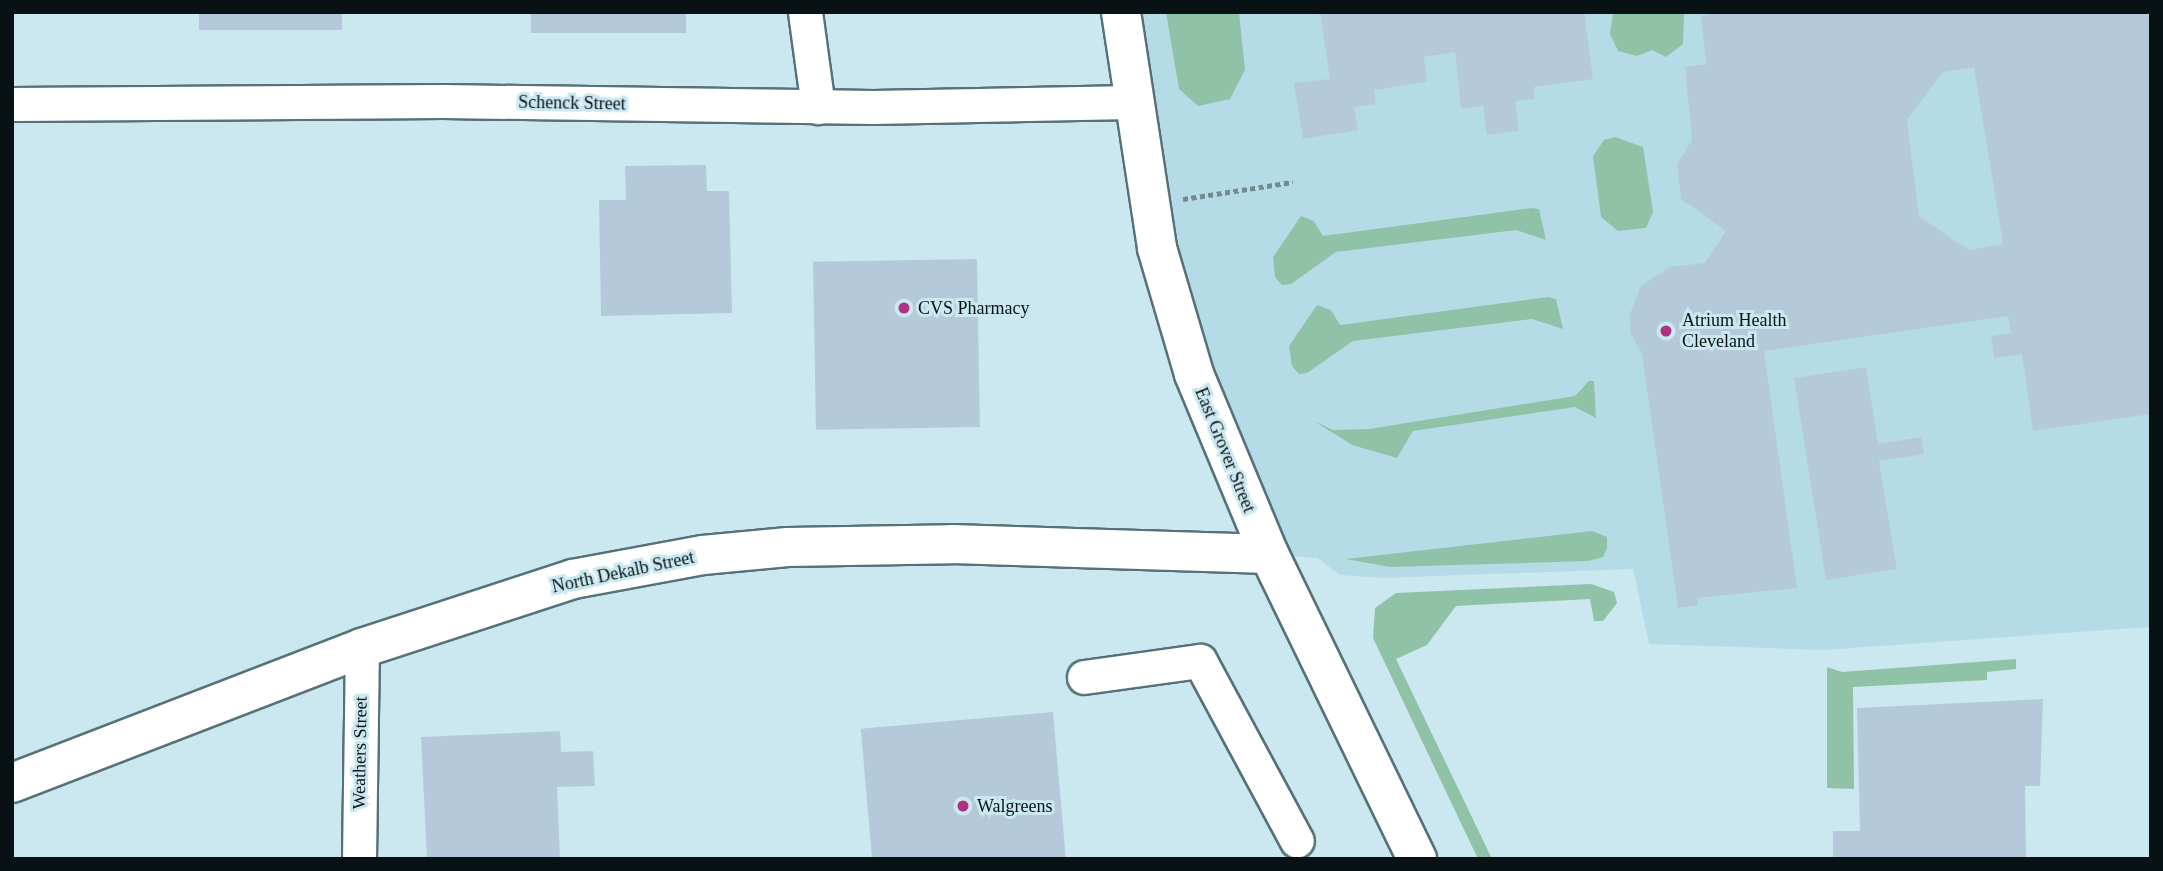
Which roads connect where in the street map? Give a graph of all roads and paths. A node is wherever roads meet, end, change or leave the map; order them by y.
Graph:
1 (805, 12) edge
2 (1121, 12) edge
3 (1132, 102) junction
4 (12, 104) edge
5 (818, 107) junction
6 (1293, 182) dead end
7 (1149, 204) junction
8 (1269, 554) junction
9 (362, 648) junction
10 (1084, 677) dead end
11 (12, 783) edge
12 (1297, 841) dead end
13 (359, 859) edge
14 (1417, 859) edge

1 - 5 street
2 - 3 main road, East Grover Street
3 - 5 street, Schenck Street
3 - 7 main road, East Grover Street
4 - 5 street, Schenck Street
6 - 7 path
7 - 8 main road, East Grover Street
8 - 9 main road, North Dekalb Street
8 - 14 main road, East Grover Street
9 - 11 main road, North Dekalb Street
9 - 13 street, Weathers Street
10 - 12 street

